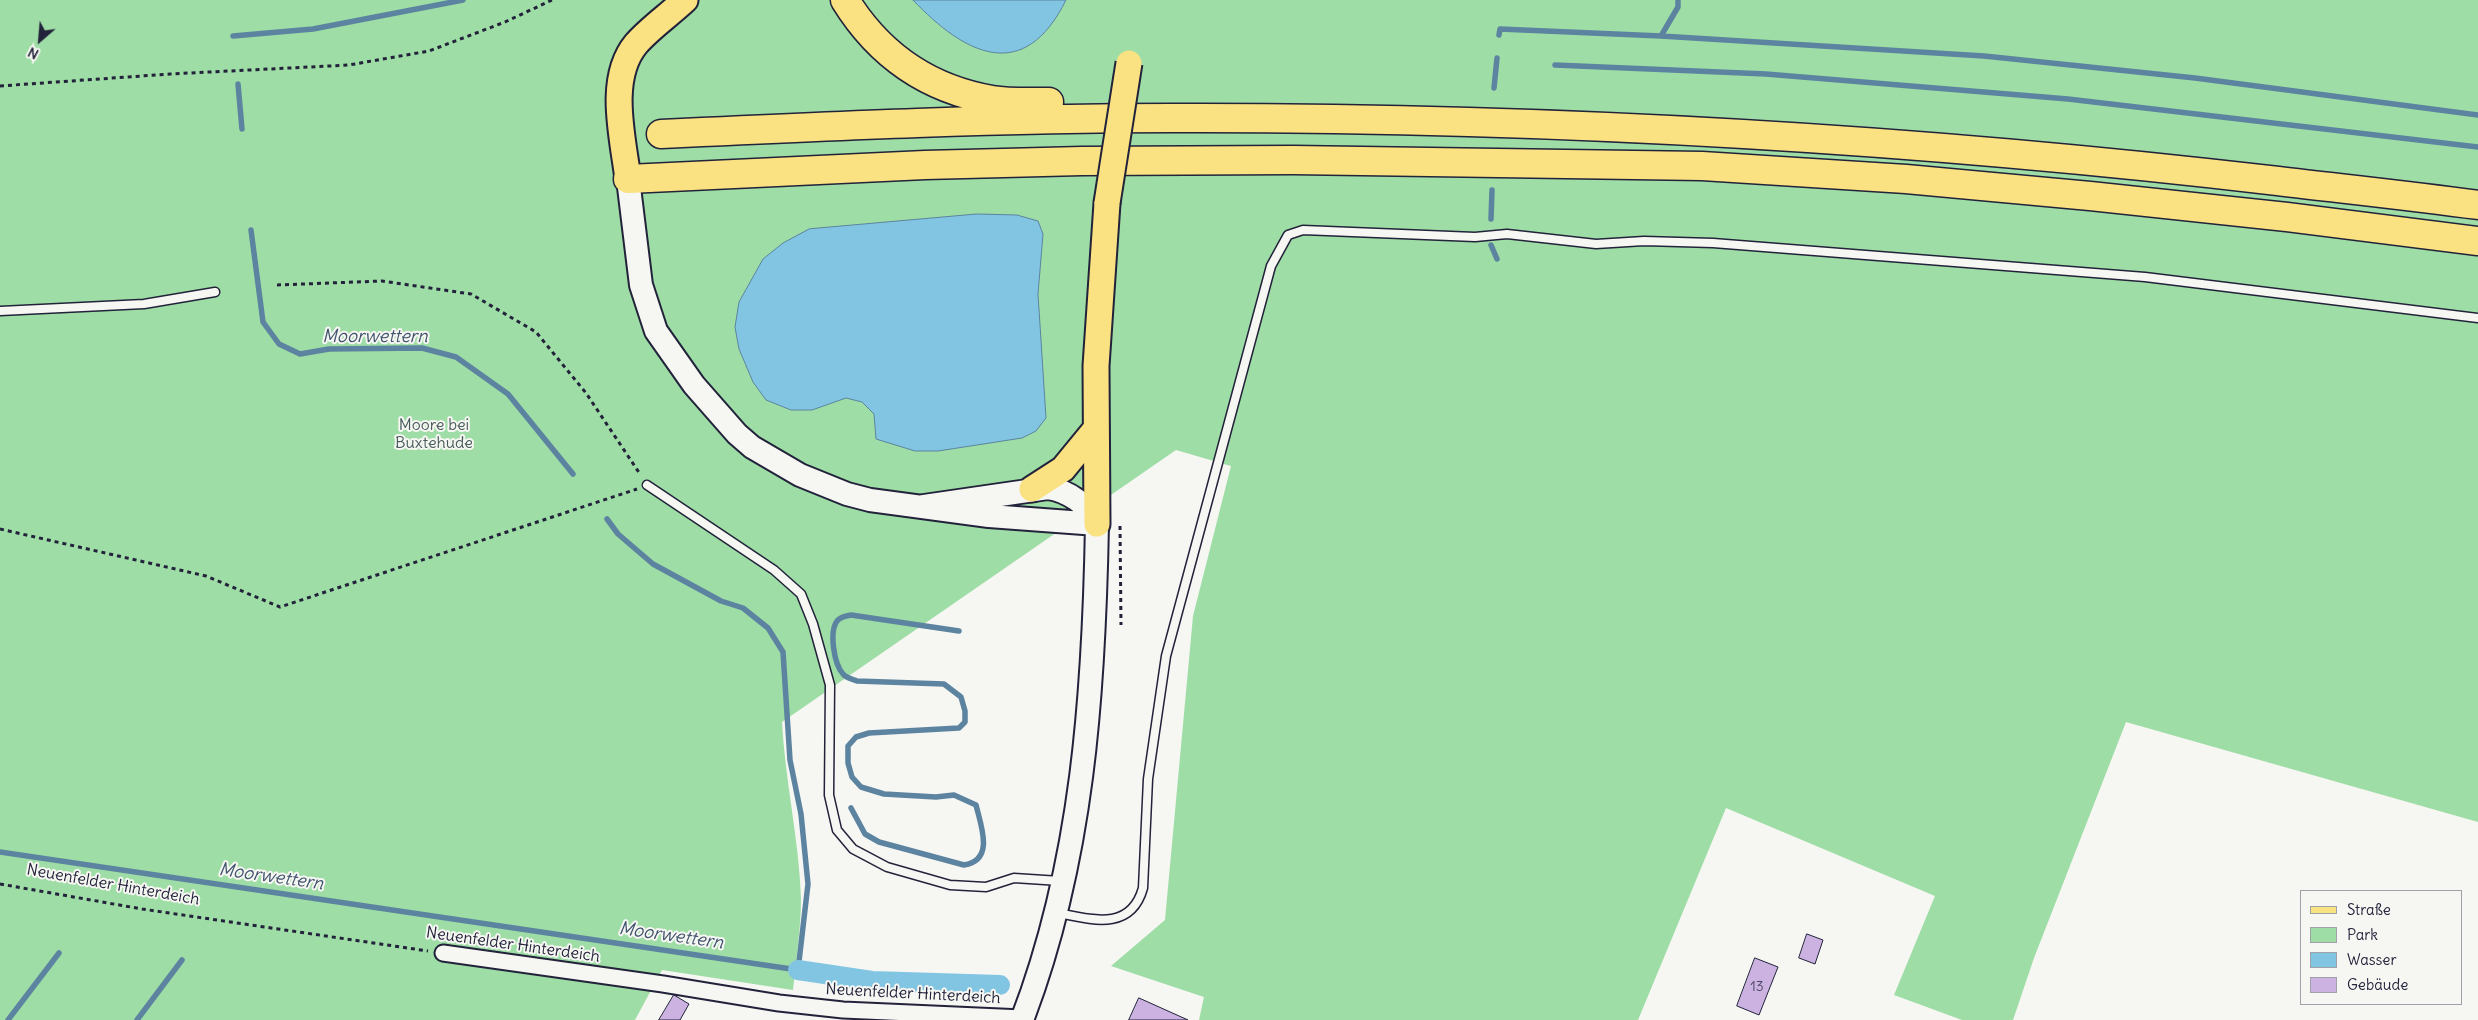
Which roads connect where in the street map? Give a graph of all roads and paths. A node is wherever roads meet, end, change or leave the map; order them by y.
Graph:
1 (552, 0) edge
2 (685, 0) edge
3 (845, 0) edge
4 (1129, 63) dead end
5 (0, 86) edge
6 (1477, 113) junction
7 (661, 134) dead end
8 (628, 179) junction
9 (2478, 205) edge
10 (2478, 241) edge
11 (277, 285) dead end
12 (215, 292) dead end
13 (0, 312) edge
14 (2478, 318) edge
15 (1095, 430) junction
16 (647, 486) junction
17 (1032, 489) junction
18 (924, 506) junction
19 (1097, 524) junction
20 (0, 529) edge
21 (1063, 881) junction
22 (0, 884) edge
23 (1055, 913) junction
24 (444, 953) joint
25 (916, 1016) edge
26 (1023, 1019) edge

1 - 5 path
2 - 8 main road
3 - 6 highway
4 - 15 main road, bridge
6 - 7 highway
6 - 9 highway
8 - 10 highway
8 - 18 main road
11 - 16 path
12 - 13 lane
14 - 23 lane
15 - 17 main road
15 - 19 main road
16 - 20 path
16 - 21 lane
17 - 18 main road
17 - 19 main road
18 - 19 main road
19 - 21 main road
21 - 23 main road
22 - 24 path, Neuenfelder Hinterdeich
23 - 26 main road
24 - 25 street, Neuenfelder Hinterdeich
25 - 26 street, Neuenfelder Hinterdeich

